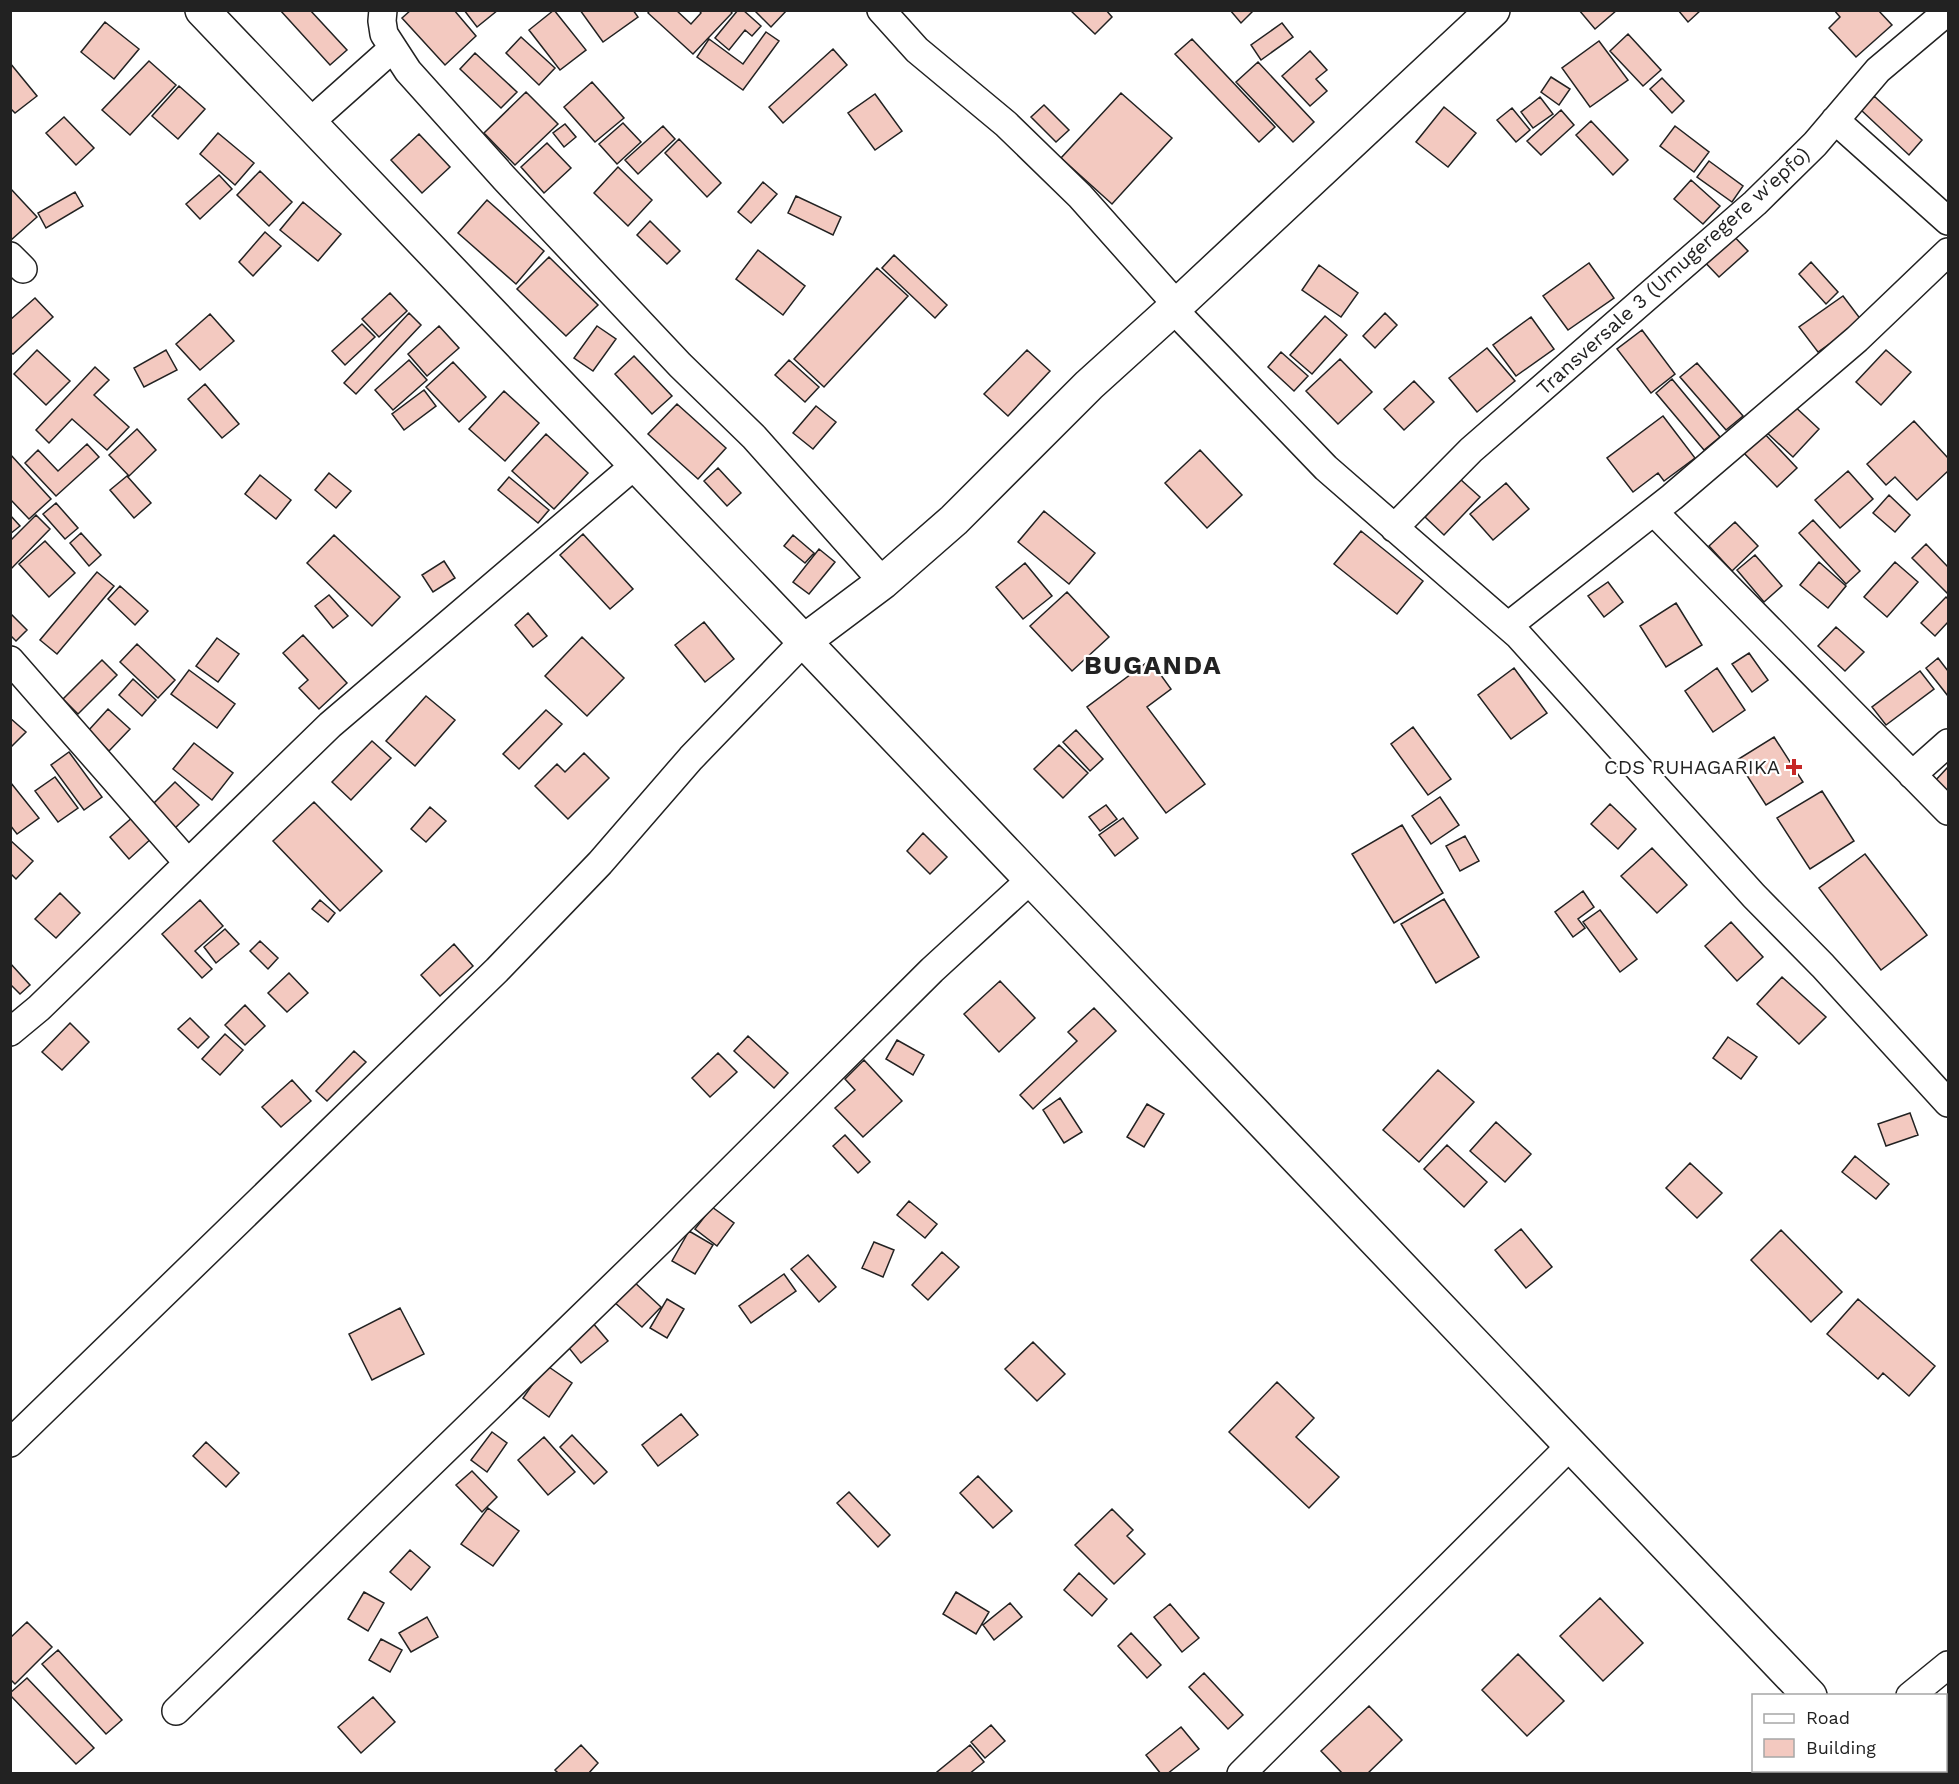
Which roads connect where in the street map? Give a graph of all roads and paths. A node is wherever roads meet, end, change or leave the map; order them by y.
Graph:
1 (202, 10) edge
2 (382, 10) edge
3 (1493, 10) edge
4 (1948, 11) edge
5 (887, 13) edge
6 (392, 49) junction
7 (1835, 120) junction
8 (309, 123) junction
9 (1948, 221) edge
10 (1948, 252) edge
11 (1175, 307) junction
12 (635, 465) junction
13 (1654, 512) junction
14 (1394, 528) junction
15 (883, 582) junction
16 (1508, 626) junction
17 (803, 642) junction
18 (10, 660) edge
19 (1948, 743) edge
20 (1912, 775) junction
21 (1948, 812) edge
22 (188, 863) junction
23 (1030, 880) junction
24 (10, 1032) edge
25 (1948, 1100) edge
26 (10, 1443) edge
27 (1570, 1446) junction
28 (1948, 1665) edge
29 (1809, 1694) edge
30 (1911, 1694) edge
31 (176, 1711) dead end
32 (1241, 1773) edge

1 - 8 main road
2 - 6 street
3 - 11 main road
4 - 7 street, Transversale 3 (Umugeregere w'epfo)
5 - 11 street
6 - 8 street
6 - 15 street
7 - 9 street
7 - 14 street, Transversale 3 (Umugeregere w'epfo)
8 - 12 main road
10 - 13 street
11 - 14 street
11 - 15 main road
12 - 17 main road
12 - 22 street
13 - 16 street
13 - 20 street
14 - 16 street
15 - 17 main road
16 - 25 street
17 - 23 main road
17 - 26 street
18 - 22 street
19 - 20 street
20 - 21 street
22 - 24 street
23 - 27 main road
23 - 31 street
27 - 29 main road
27 - 32 street
28 - 30 street

